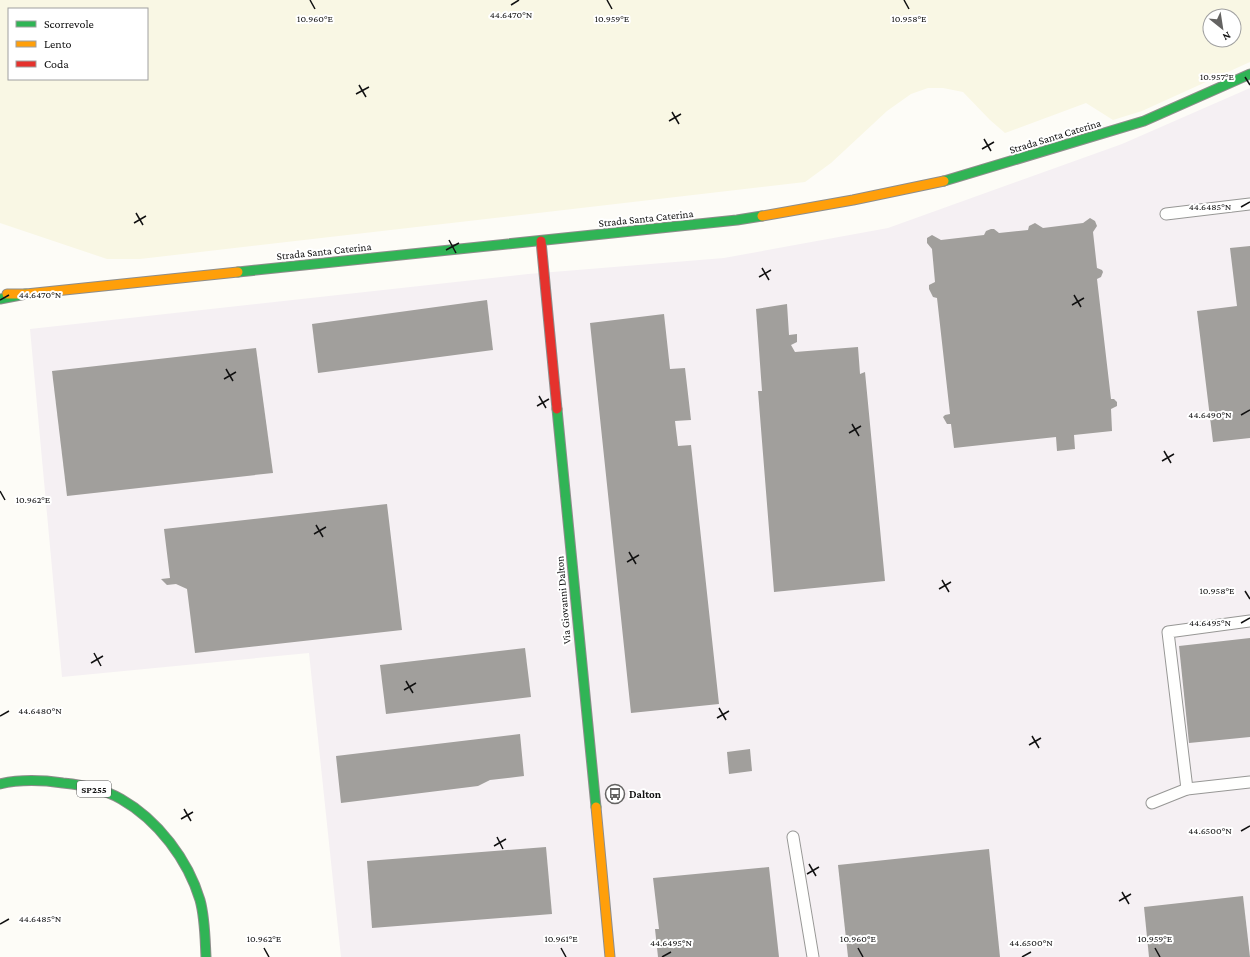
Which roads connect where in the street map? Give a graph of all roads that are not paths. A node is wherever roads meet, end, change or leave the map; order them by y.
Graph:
1 (1250, 74) edge
2 (1250, 204) edge
3 (1166, 214) dead end
4 (541, 241) junction
5 (0, 294) edge
6 (26, 294) junction
7 (0, 299) edge
8 (1250, 622) edge
9 (1250, 782) edge
10 (0, 784) edge
11 (1187, 789) junction
12 (1152, 803) dead end
13 (793, 837) dead end
14 (206, 957) edge
15 (610, 957) edge
16 (813, 957) edge

1 - 4 street, Strada Santa Caterina
2 - 3 lane
4 - 6 street, Strada Santa Caterina
4 - 15 street, Via Giovanni Dalton
5 - 6 street
6 - 7 street
8 - 11 lane
9 - 11 lane
10 - 14 street, SP255
11 - 12 lane
13 - 16 lane

